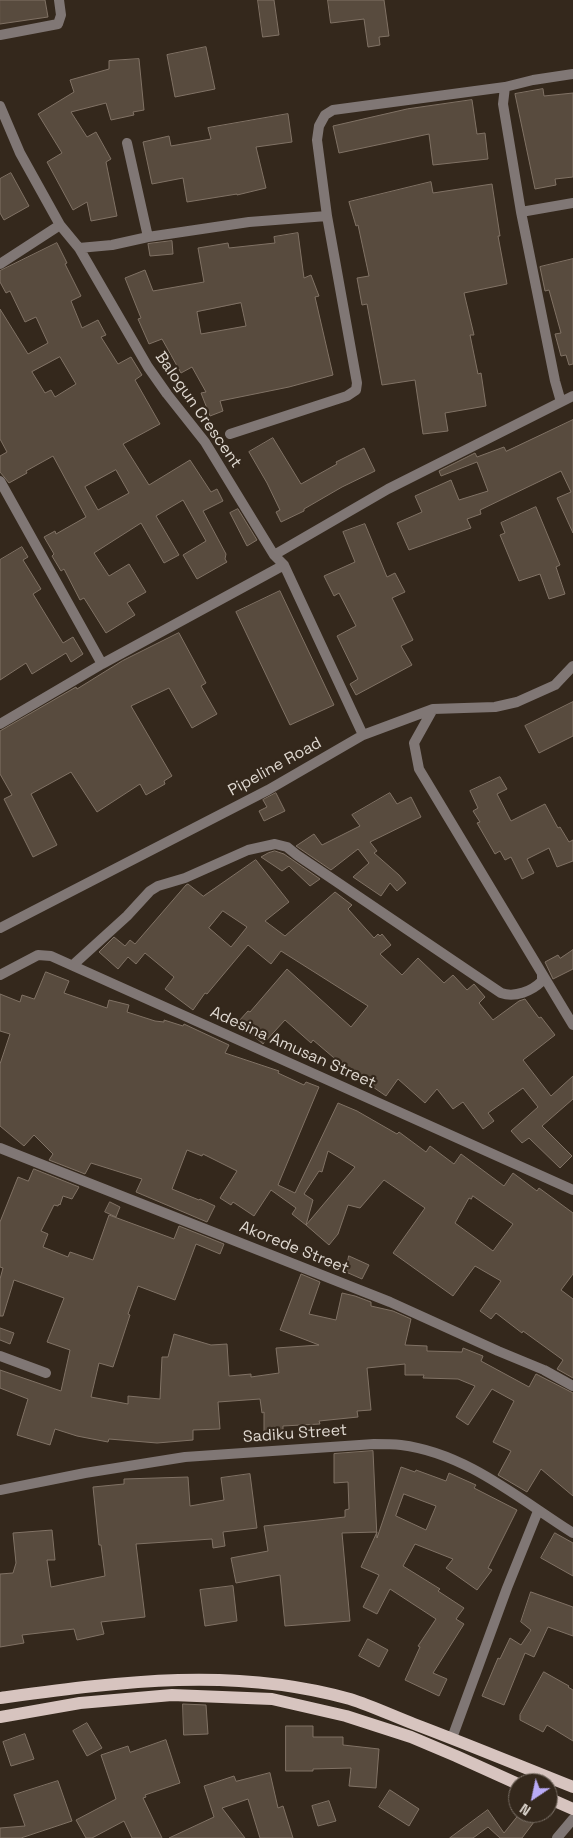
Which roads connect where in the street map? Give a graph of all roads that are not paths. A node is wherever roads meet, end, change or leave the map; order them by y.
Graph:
1 (59, 0) edge
2 (0, 36) edge
3 (573, 74) edge
4 (505, 87) junction
5 (0, 106) edge
6 (127, 143) dead end
7 (573, 203) edge
8 (521, 212) junction
9 (326, 216) junction
10 (60, 225) junction
11 (148, 237) junction
12 (80, 248) junction
13 (0, 264) edge
14 (573, 396) edge
15 (561, 402) junction
16 (230, 434) dead end
17 (0, 481) edge
18 (274, 555) junction
19 (284, 565) junction
20 (102, 664) junction
21 (573, 666) edge
22 (432, 709) junction
23 (0, 724) edge
24 (363, 735) junction
25 (0, 928) edge
26 (73, 965) junction
27 (542, 974) junction
28 (0, 975) edge
29 (573, 1025) edge
30 (0, 1148) edge
31 (573, 1190) edge
32 (0, 1356) edge
33 (46, 1373) dead end
34 (573, 1386) edge
35 (0, 1490) edge
36 (538, 1511) junction
37 (573, 1533) edge
38 (0, 1698) edge
39 (0, 1717) edge
40 (452, 1738) junction
41 (508, 1780) edge
42 (573, 1787) edge
43 (558, 1802) edge
44 (573, 1809) edge
45 (573, 1819) edge
46 (557, 1838) edge

1 - 2 street
3 - 4 street
4 - 8 street
4 - 9 street
5 - 10 street, Balogun Crescent
6 - 11 street
7 - 8 street
8 - 15 street
9 - 11 street
9 - 16 street
10 - 12 street, Balogun Crescent
10 - 13 street
11 - 12 street
12 - 18 street, Balogun Crescent
14 - 15 street
15 - 18 street
17 - 20 street
18 - 19 street, Balogun Crescent
19 - 20 street
19 - 24 street, Balogun Crescent
20 - 23 street
21 - 22 street, Pipeline Road
22 - 24 street, Pipeline Road
22 - 27 street
24 - 25 street, Pipeline Road
26 - 27 street
26 - 28 street, Adesina Amusan Street
26 - 31 street, Adesina Amusan Street
27 - 29 street
30 - 34 street, Akorede Street
32 - 33 street
35 - 36 street, Sadiku Street
36 - 37 street, Sadiku Street
36 - 40 street
38 - 40 main road
39 - 41 main road
40 - 42 main road
43 - 44 main road
45 - 46 street

